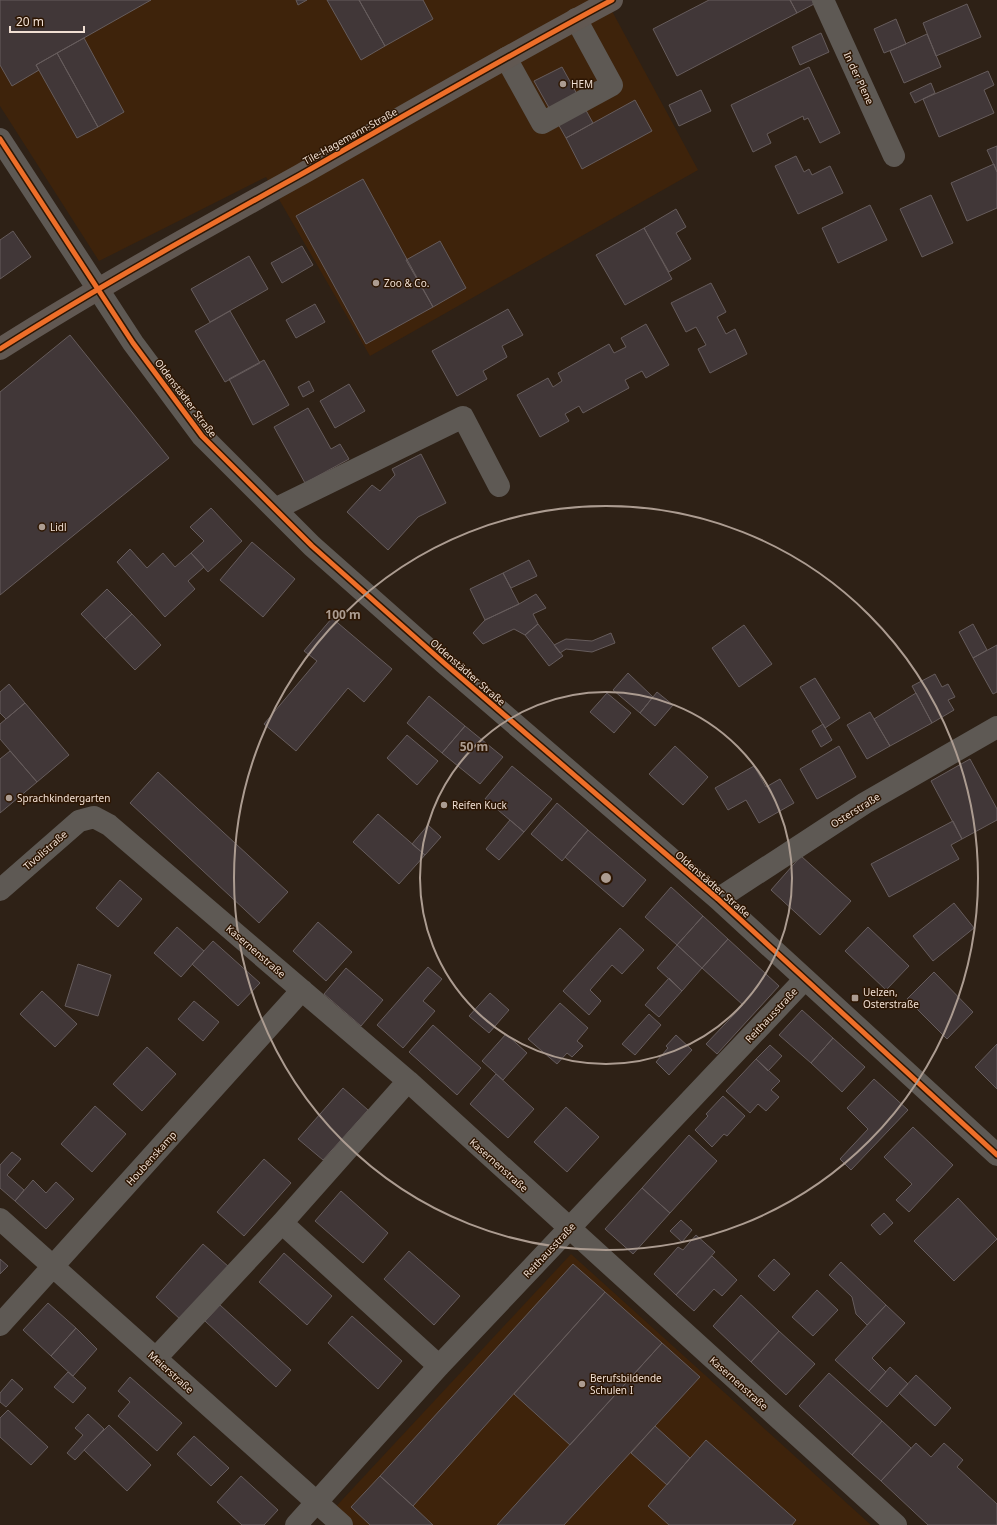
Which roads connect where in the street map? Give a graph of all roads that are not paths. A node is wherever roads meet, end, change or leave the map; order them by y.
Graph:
1 (612, 0) edge
2 (823, 0) edge
3 (576, 19) junction
4 (506, 58) junction
5 (0, 139) edge
6 (894, 156) dead end
7 (98, 290) junction
8 (0, 349) edge
9 (499, 486) dead end
10 (275, 509) junction
11 (997, 727) edge
12 (94, 817) joint
13 (0, 890) edge
14 (718, 900) junction
15 (805, 979) junction
16 (302, 990) junction
17 (408, 1081) junction
18 (997, 1155) edge
19 (0, 1219) edge
20 (282, 1223) junction
21 (569, 1229) junction
22 (52, 1267) junction
23 (0, 1325) edge
24 (156, 1358) junction
25 (439, 1366) junction
26 (317, 1502) junction
27 (296, 1525) edge
28 (342, 1525) edge
29 (896, 1525) edge

1 - 3 main road, Tile-Hagemann-Straße
2 - 6 street, In der Plene
3 - 4 main road, Tile-Hagemann-Straße
3 - 4 street
4 - 7 main road, Tile-Hagemann-Straße
5 - 7 street, Oldenstädter Straße
7 - 8 main road, Tile-Hagemann-Straße
7 - 10 street, Oldenstädter Straße
9 - 10 street
10 - 14 street, Oldenstädter Straße
11 - 14 street, Osterstraße
12 - 13 street, Tivolistraße
12 - 16 street, Kasernenstraße
14 - 15 street, Oldenstädter Straße
15 - 18 street, Oldenstädter Straße
15 - 21 street, Reithausstraße
16 - 17 street, Kasernenstraße
16 - 22 street, Houbenskamp
17 - 20 street
17 - 21 street, Kasernenstraße
19 - 22 street, Meierstraße
20 - 24 street
20 - 25 street
21 - 25 street, Reithausstraße
21 - 29 street, Kasernenstraße
22 - 23 street, Houbenskamp
22 - 24 street, Meierstraße
24 - 26 street, Meierstraße
25 - 26 street, Reithausstraße
26 - 27 street, Reithausstraße
26 - 28 street, Meierstraße

